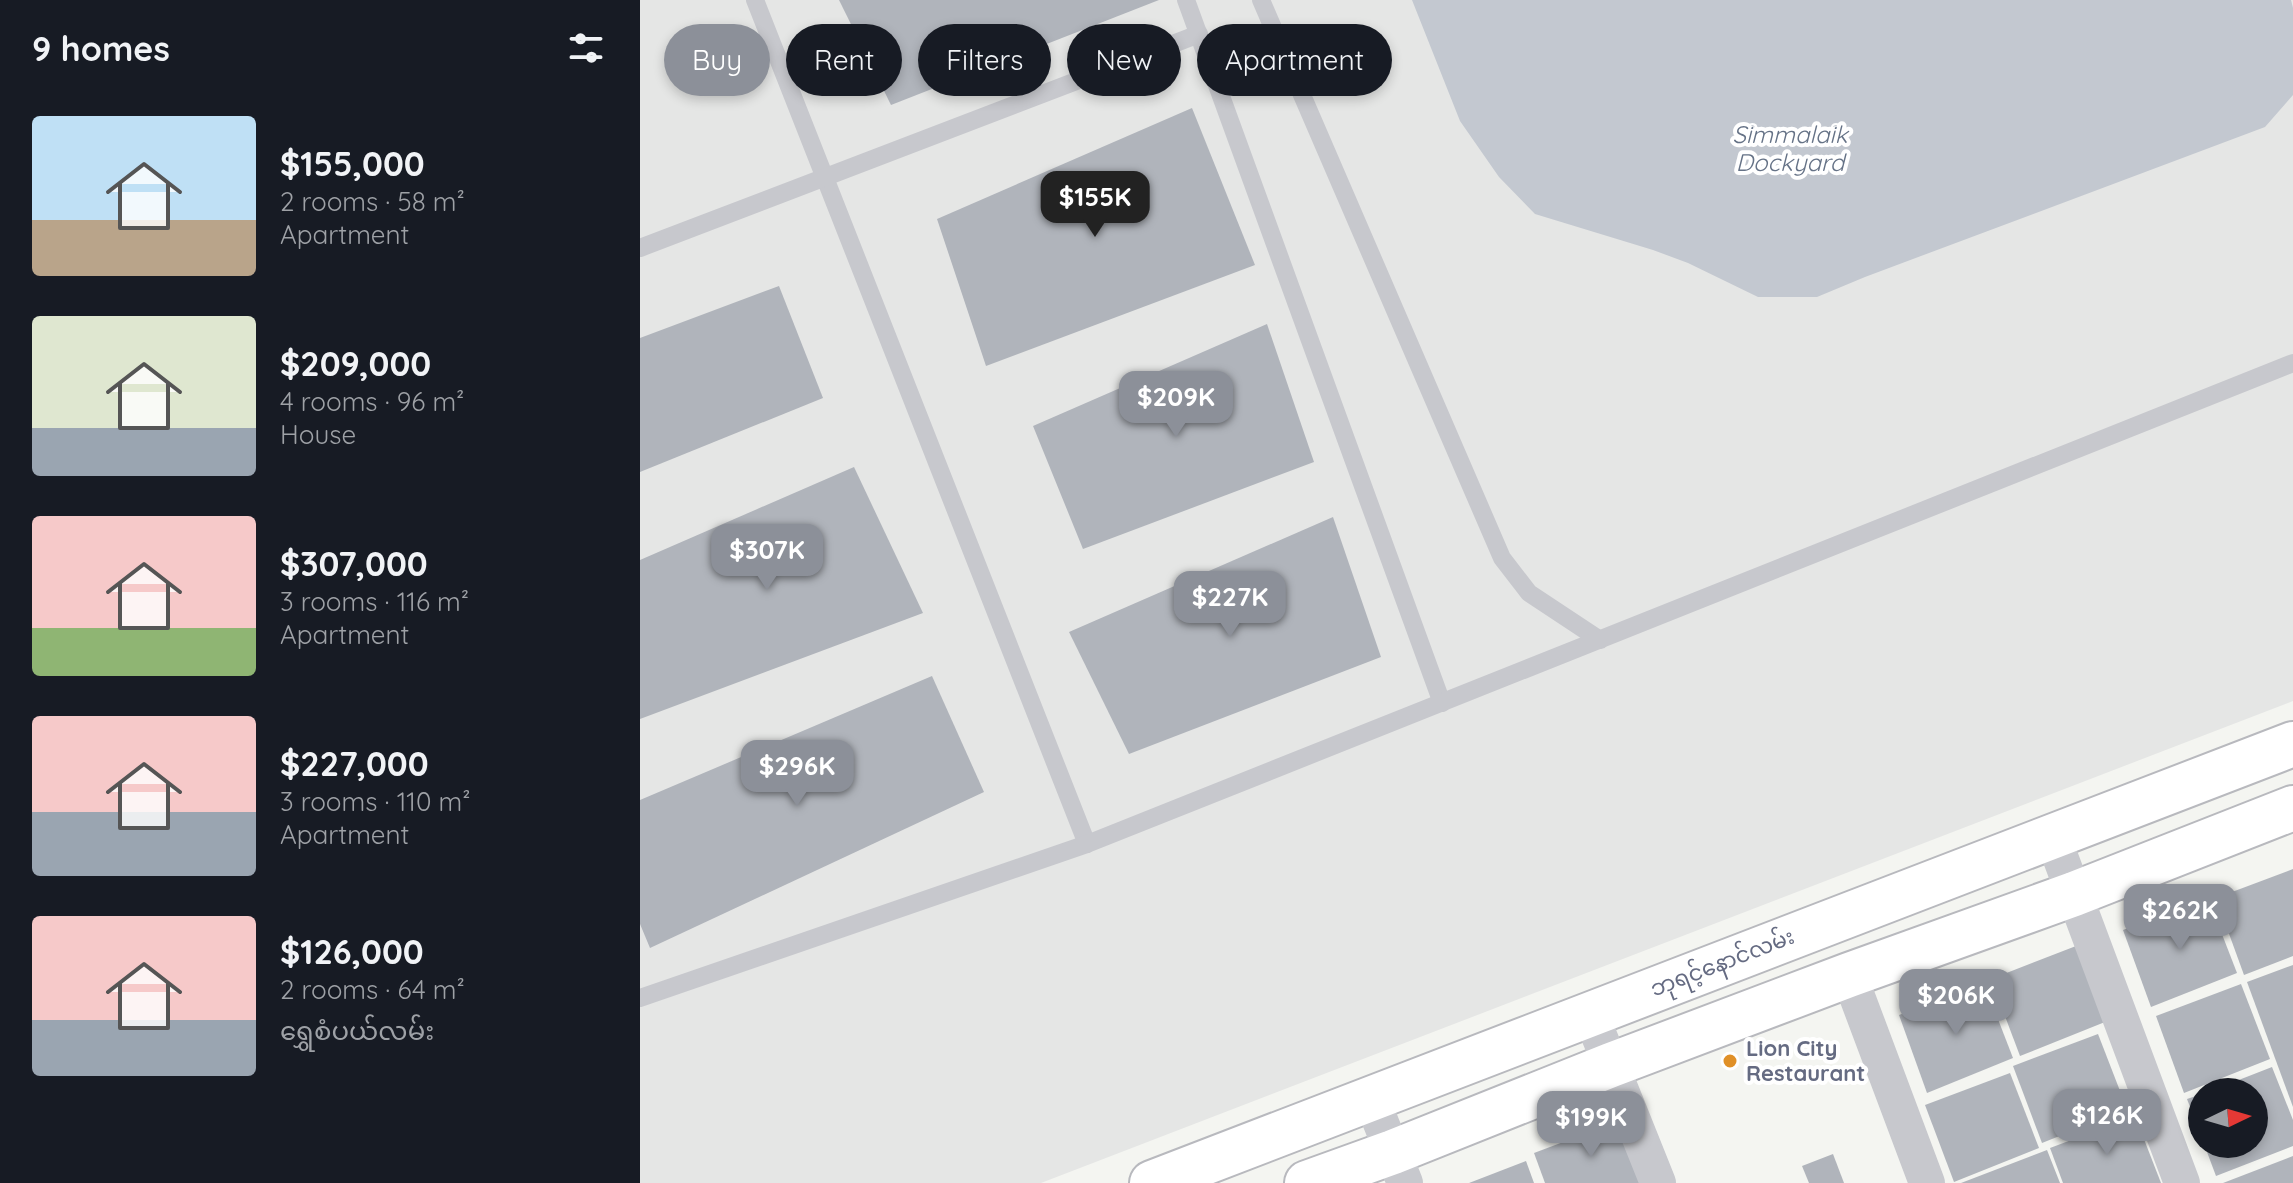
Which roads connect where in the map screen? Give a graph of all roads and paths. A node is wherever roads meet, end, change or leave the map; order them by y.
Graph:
1 (755, 0) edge
2 (1186, 0) edge
3 (1261, 0) edge
4 (1197, 29) edge
5 (1197, 35) edge
6 (1222, 96) edge
7 (825, 178) junction
8 (640, 248) edge
9 (2293, 363) edge
10 (1600, 640) junction
11 (1442, 703) junction
12 (2291, 749) edge
13 (2293, 808) edge
14 (2052, 835) junction
15 (1087, 844) junction
16 (2074, 894) junction
17 (1849, 975) junction
18 (640, 998) edge
19 (1590, 1013) junction
20 (1611, 1065) junction
21 (1371, 1098) junction
22 (1399, 1168) edge
23 (1161, 1181) edge
24 (1307, 1183) edge
25 (1658, 1183) edge
26 (1927, 1183) edge
27 (2182, 1183) edge

1 - 7 lane
2 - 4 lane
3 - 10 lane
5 - 7 lane
6 - 11 lane
7 - 8 lane
7 - 15 lane
9 - 10 lane
10 - 11 lane
11 - 15 lane
12 - 14 main road, ဘုရင့်နောင်လမ်း
13 - 16 main road
14 - 16 street
14 - 19 main road, ဘုရင့်နောင်လမ်း
15 - 18 lane
16 - 17 main road
16 - 27 street
17 - 20 main road
17 - 26 street
19 - 20 street
19 - 21 main road, ဘုရင့်နောင်လမ်း
20 - 22 main road
20 - 25 street
21 - 22 street
21 - 23 main road, ဘုရင့်နောင်လမ်း
22 - 24 main road

